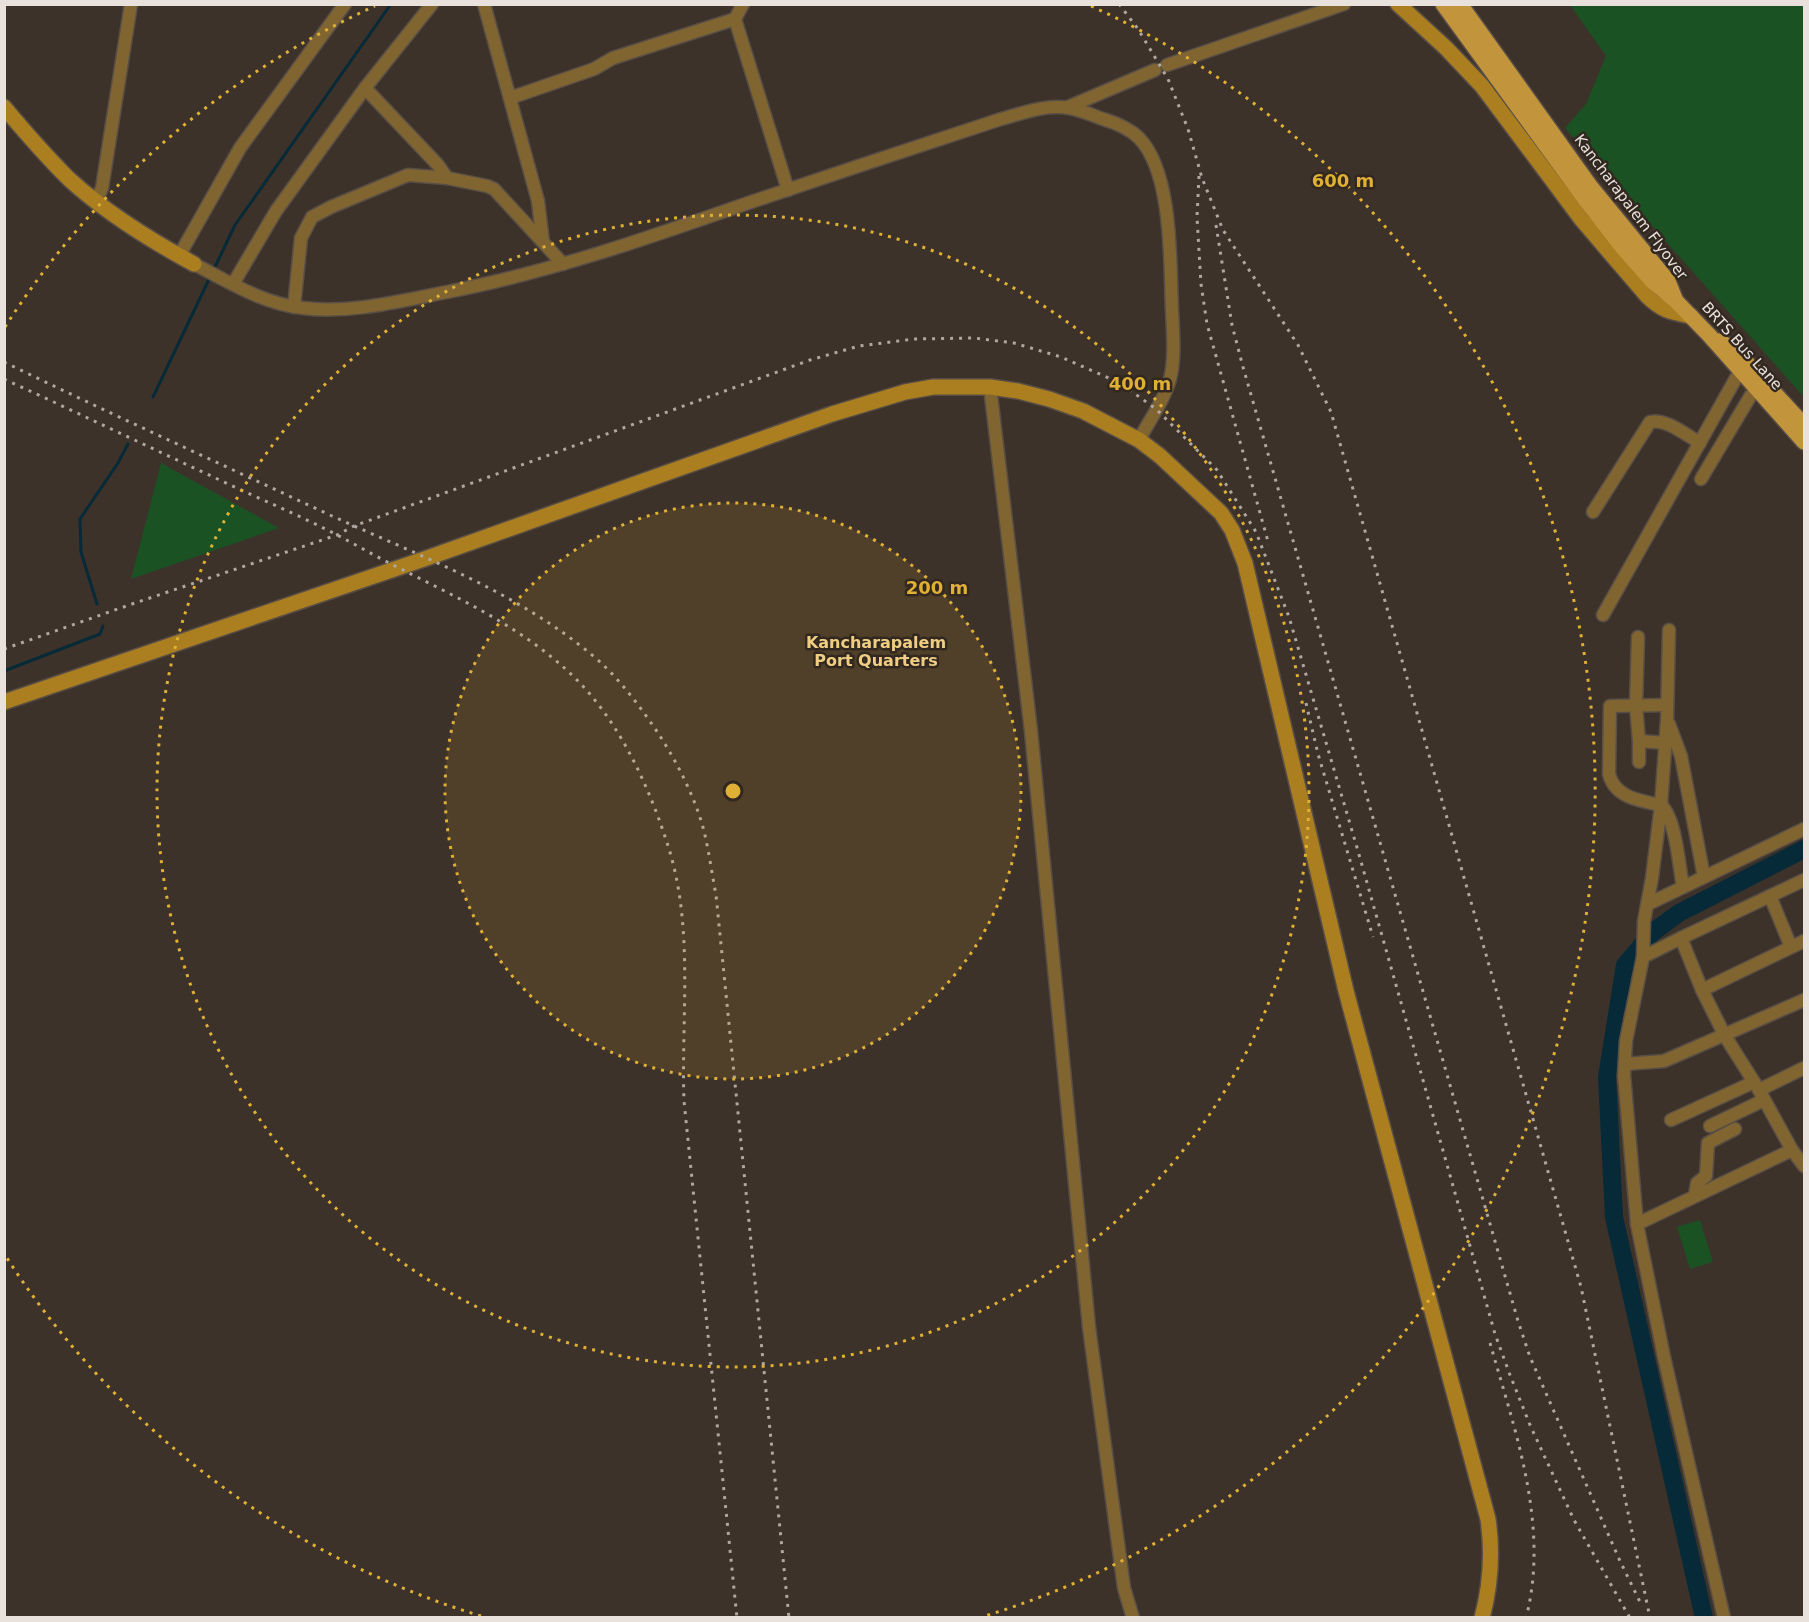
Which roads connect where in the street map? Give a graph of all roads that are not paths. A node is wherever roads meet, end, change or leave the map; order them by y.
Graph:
1 (131, 4) edge
2 (345, 4) edge
3 (432, 4) edge
4 (484, 4) edge
5 (743, 4) edge
6 (1344, 4) edge
7 (1398, 4) edge
8 (1443, 4) edge
9 (1460, 4) edge
10 (735, 19) junction
11 (1167, 65) dead end
12 (1155, 70) dead end
13 (365, 88) junction
14 (510, 98) junction
15 (4, 107) edge
16 (1068, 107) junction
17 (447, 178) junction
18 (788, 190) junction
19 (96, 201) junction
20 (543, 242) junction
21 (179, 256) junction
22 (194, 264) joint
23 (563, 264) junction
24 (1657, 277) junction
25 (229, 282) junction
26 (1676, 301) joint
27 (294, 307) junction
28 (1691, 316) junction
29 (1709, 335) junction
30 (1736, 378) junction
31 (990, 387) junction
32 (1751, 396) junction
33 (1804, 424) edge
34 (1703, 438) junction
35 (1139, 440) junction
36 (1722, 442) junction
37 (1804, 442) edge
38 (1804, 456) edge
39 (1701, 479) dead end
40 (1593, 512) dead end
41 (1603, 615) dead end
42 (1669, 630) dead end
43 (1638, 637) dead end
44 (4, 702) edge
45 (1668, 705) junction
46 (1636, 706) junction
47 (1667, 720) junction
48 (1639, 741) junction
49 (1666, 742) junction
50 (1639, 762) dead end
51 (1661, 806) junction
52 (1804, 829) edge
53 (1704, 878) junction
54 (1804, 880) edge
55 (1683, 887) junction
56 (1770, 896) junction
57 (1648, 904) junction
58 (1681, 938) junction
59 (1804, 941) edge
60 (1791, 947) junction
61 (1643, 954) junction
62 (1702, 990) junction
63 (1804, 1000) edge
64 (1725, 1036) junction
65 (1625, 1064) junction
66 (1804, 1068) edge
67 (1759, 1091) junction
68 (1671, 1120) dead end
69 (1710, 1126) dead end
70 (1735, 1129) dead end
71 (1799, 1157) edge
72 (1695, 1196) junction
73 (1637, 1224) junction
74 (1133, 1617) edge
75 (1482, 1617) edge
76 (1724, 1617) edge

1 - 19 street
2 - 21 street
3 - 13 street
4 - 14 street
5 - 10 street
6 - 11 street
7 - 28 street
8 - 24 main road, Kancharapalem Flyover
9 - 24 main road, Kancharapalem Flyover
10 - 14 street
10 - 18 street
12 - 16 street
13 - 17 street
13 - 25 street
14 - 20 street
15 - 19 street
16 - 18 street
16 - 35 street
17 - 20 street
17 - 27 street
18 - 23 street
19 - 21 street
20 - 23 street
21 - 22 street
22 - 25 street
23 - 27 street
24 - 26 main road, Kancharapalem Flyover
25 - 27 street
26 - 28 main road, BRTS Bus Lane
28 - 29 main road, BRTS Bus Lane
29 - 30 main road
29 - 33 main road
29 - 37 main road, BRTS Bus Lane
30 - 32 main road
30 - 34 street
31 - 35 street
31 - 44 street
31 - 74 street
32 - 36 street
32 - 38 main road
34 - 36 street
34 - 40 street
34 - 41 street
35 - 75 street
36 - 39 street
42 - 45 street
43 - 46 street
45 - 46 street
45 - 47 street
46 - 48 street
46 - 51 street
47 - 49 street
47 - 53 street
48 - 49 street
48 - 50 street
49 - 51 street
51 - 55 street
51 - 57 street
52 - 53 street
53 - 55 street
54 - 56 street
55 - 57 street
56 - 58 street
56 - 60 street
57 - 61 street
58 - 61 street
58 - 62 street
59 - 60 street
60 - 62 street
61 - 65 street
62 - 64 street
63 - 64 street
64 - 65 street
64 - 67 street
65 - 73 street
66 - 67 street
67 - 68 street
67 - 69 street
67 - 71 street
70 - 72 street
71 - 72 street
72 - 73 street
73 - 76 street

